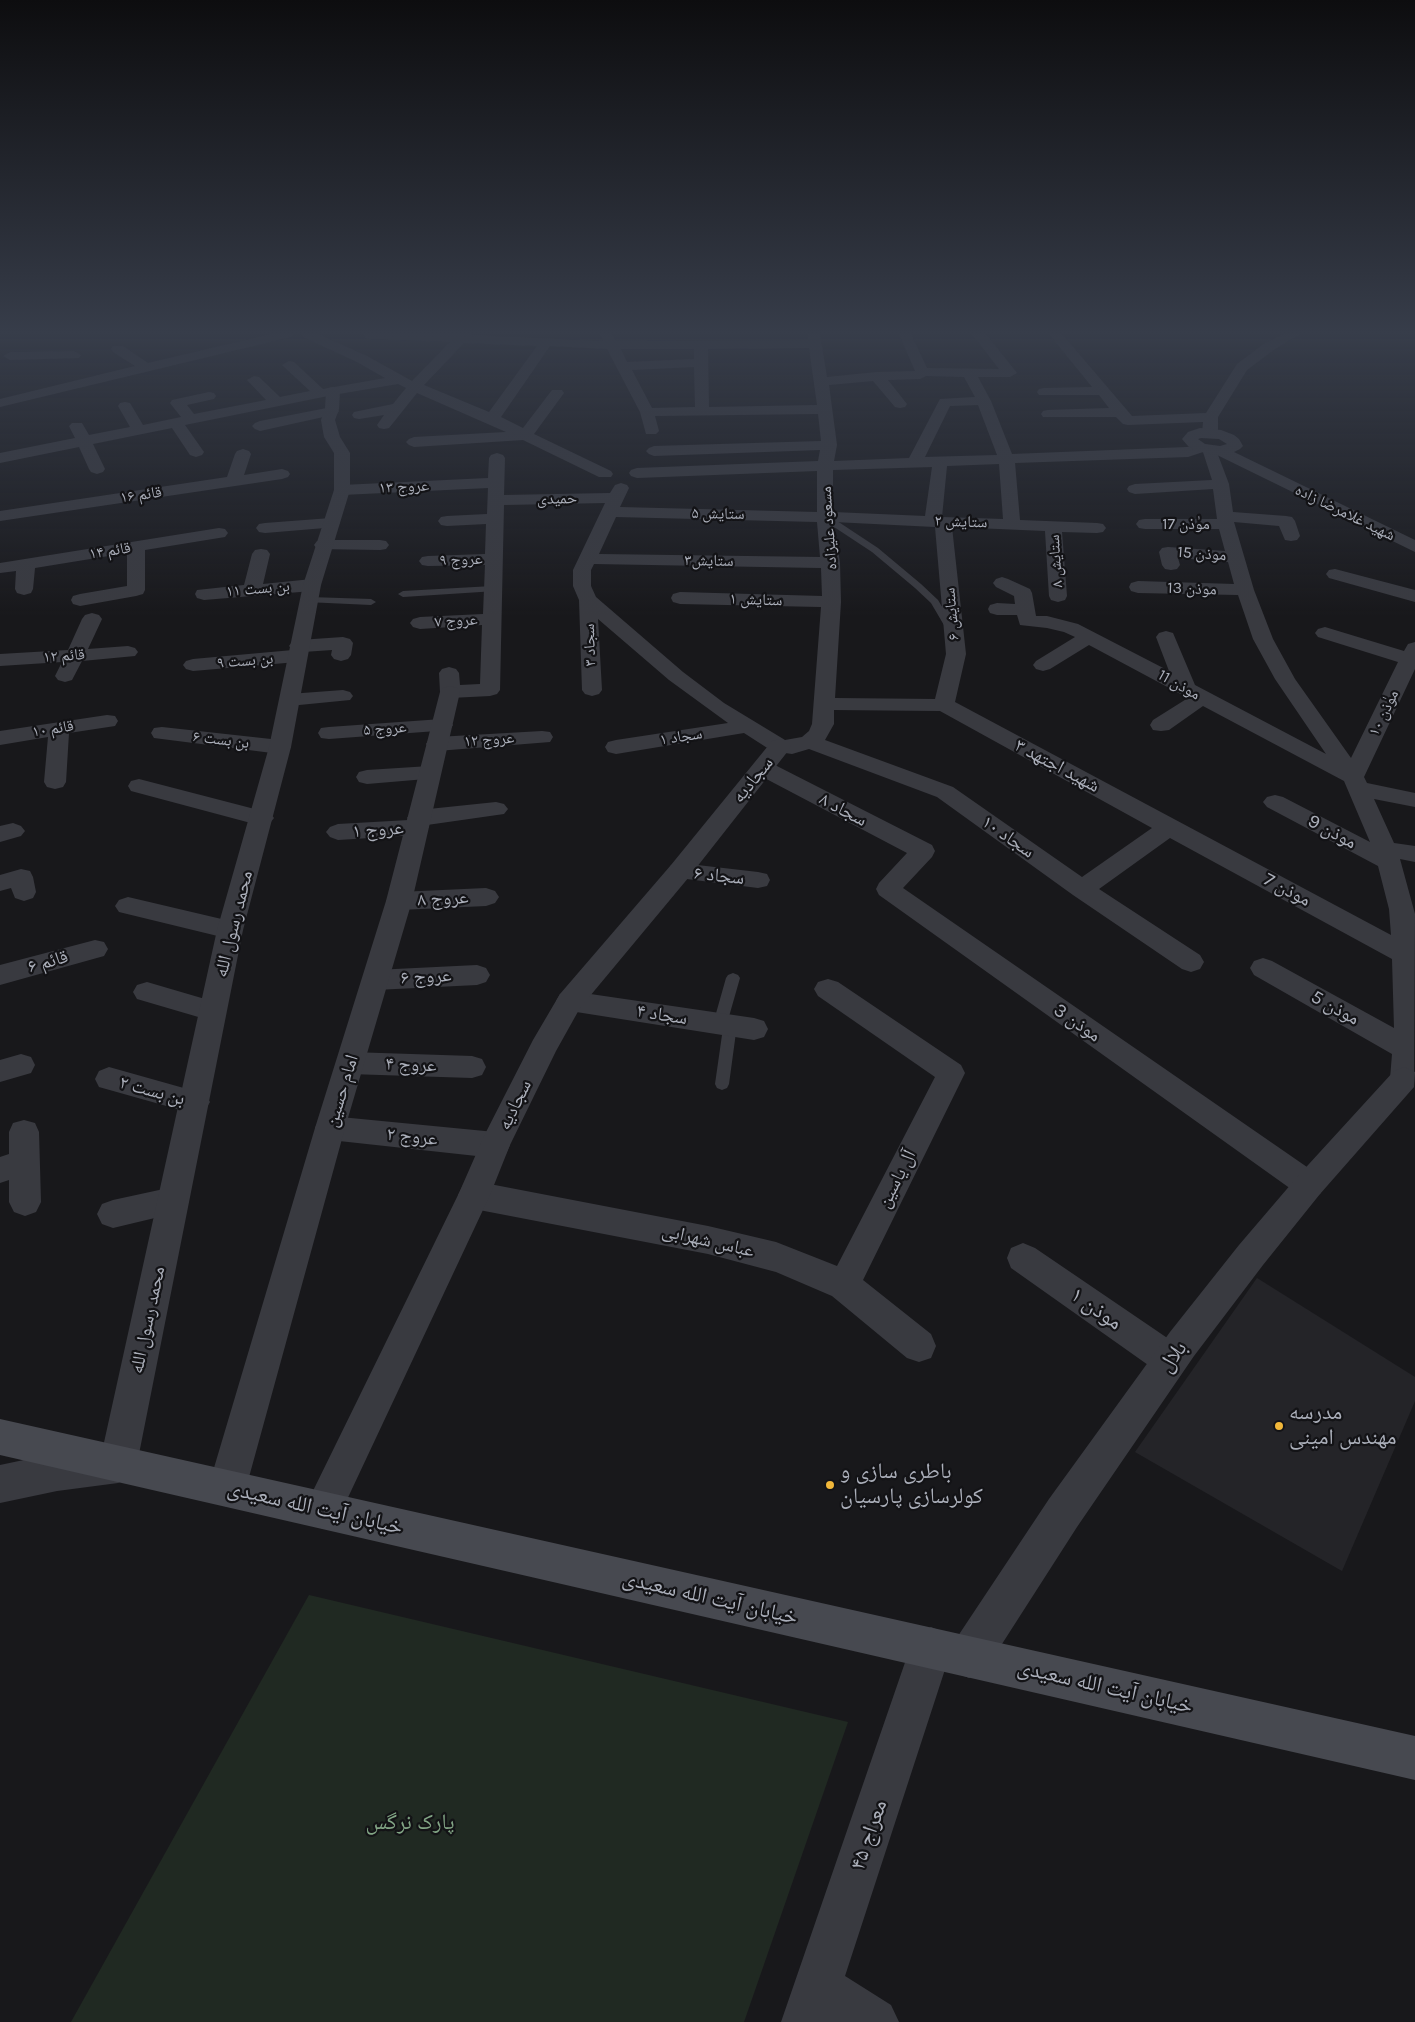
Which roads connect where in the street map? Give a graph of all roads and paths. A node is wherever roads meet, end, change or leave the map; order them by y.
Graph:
1 (78, 428) edge
2 (148, 428) edge
3 (180, 428) edge
4 (330, 428) edge
5 (511, 428) edge
6 (530, 428) edge
7 (650, 428) edge
8 (827, 428) edge
9 (932, 428) edge
10 (995, 428) edge
11 (1160, 428) edge
12 (1219, 428) edge
13 (139, 430) joint
14 (35, 434) dead end
15 (525, 435) junction
16 (1214, 441) junction
17 (84, 442) junction
18 (414, 442) dead end
19 (829, 445) junction
20 (654, 451) junction
21 (34, 452) junction
22 (196, 452) dead end
23 (244, 454) dead end
24 (0, 458) edge
25 (497, 458) dead end
26 (1007, 460) junction
27 (915, 462) junction
28 (940, 462) junction
29 (825, 464) junction
30 (97, 469) dead end
31 (35, 470) dead end
32 (654, 472) junction
33 (637, 473) junction
34 (282, 474) dead end
35 (605, 474) junction
36 (234, 481) junction
37 (1221, 484) junction
38 (1134, 489) dead end
39 (342, 490) junction
40 (496, 491) junction
41 (617, 499) junction
42 (0, 516) edge
43 (824, 517) junction
44 (495, 519) junction
45 (1226, 520) junction
46 (447, 521) dead end
47 (938, 522) junction
48 (1012, 524) junction
49 (1145, 524) dead end
50 (1053, 526) junction
51 (265, 528) dead end
52 (1097, 528) dead end
53 (219, 533) dead end
54 (327, 534) junction
55 (1291, 536) dead end
56 (1415, 536) edge
57 (380, 545) dead end
58 (136, 546) junction
59 (1415, 547) edge
60 (261, 554) dead end
61 (1236, 557) junction
62 (588, 558) junction
63 (1170, 558) dead end
64 (494, 559) junction
65 (428, 561) dead end
66 (831, 563) junction
67 (26, 564) junction
68 (0, 568) edge
69 (1335, 574) dead end
70 (1002, 583) dead end
71 (1138, 587) dead end
72 (24, 589) dead end
73 (493, 589) junction
74 (252, 590) junction
75 (1246, 590) junction
76 (311, 592) junction
77 (204, 594) dead end
78 (403, 594) dead end
79 (1058, 596) dead end
80 (1415, 596) edge
81 (680, 598) dead end
82 (80, 600) dead end
83 (588, 600) junction
84 (371, 602) dead end
85 (832, 602) junction
86 (1024, 602) junction
87 (997, 609) dead end
88 (92, 619) dead end
89 (492, 619) junction
90 (420, 623) dead end
91 (1325, 633) dead end
92 (1089, 637) junction
93 (1166, 637) dead end
94 (955, 638) junction
95 (342, 649) dead end
96 (298, 651) junction
97 (128, 652) dead end
98 (1412, 653) edge
99 (76, 656) junction
100 (0, 660) edge
101 (192, 665) dead end
102 (1043, 665) dead end
103 (65, 676) dead end
104 (1407, 683) edge
105 (592, 690) dead end
106 (1194, 693) junction
107 (343, 696) dead end
108 (289, 700) junction
109 (944, 704) junction
110 (107, 722) dead end
111 (819, 724) junction
112 (1161, 724) dead end
113 (747, 726) junction
114 (59, 728) junction
115 (162, 733) dead end
116 (329, 733) dead end
117 (440, 734) junction
118 (542, 737) dead end
119 (0, 738) edge
120 (280, 747) junction
121 (616, 747) dead end
122 (772, 757) junction
123 (430, 773) junction
124 (367, 777) dead end
125 (55, 782) dead end
126 (1356, 783) junction
127 (139, 786) dead end
128 (1415, 800) edge
129 (1275, 802) dead end
130 (496, 809) dead end
131 (262, 818) junction
132 (418, 822) junction
133 (1169, 826) junction
134 (338, 832) dead end
135 (923, 852) joint
136 (1415, 854) edge
137 (1387, 856) junction
138 (680, 871) junction
139 (758, 880) dead end
140 (1082, 888) junction
141 (486, 897) dead end
142 (399, 901) junction
143 (128, 906) dead end
144 (1409, 910) edge
145 (230, 930) junction
146 (95, 949) dead end
147 (1404, 954) junction
148 (1192, 962) dead end
149 (1263, 968) dead end
150 (0, 975) edge
151 (477, 975) dead end
152 (733, 978) dead end
153 (375, 980) junction
154 (828, 989) dead end
155 (147, 992) dead end
156 (570, 1001) junction
157 (212, 1011) junction
158 (735, 1026) junction
159 (350, 1064) junction
160 (472, 1067) dead end
161 (1409, 1067) edge
162 (109, 1079) dead end
163 (722, 1084) dead end
164 (195, 1102) junction
165 (330, 1128) junction
166 (24, 1132) dead end
167 (495, 1145) junction
168 (12, 1166) edge
169 (1309, 1185) junction
170 (474, 1195) junction
171 (174, 1201) junction
172 (25, 1202) dead end
173 (114, 1214) dead end
174 (1023, 1258) dead end
175 (844, 1285) junction
176 (919, 1346) dead end
177 (1170, 1360) junction
178 (2, 1438) edge
179 (118, 1464) junction
180 (0, 1484) edge
181 (227, 1488) junction
182 (323, 1510) junction
183 (950, 1652) junction
184 (1415, 1758) edge
185 (812, 2004) edge
186 (874, 2022) edge

1 - 17 street
2 - 13 street
3 - 22 street
4 - 39 street, محمد رسول الله
5 - 15 street
6 - 15 street
7 - 20 street
8 - 19 street, مسعود علیزاده
9 - 27 street
10 - 26 street
11 - 16 street
12 - 16 street
13 - 17 street
14 - 21 street
15 - 18 street
15 - 35 street
16 - 26 street
16 - 37 street
16 - 56 street, شهید غلامرضا زاده
16 - 59 street, شهید غلامرضا زاده
17 - 21 street
17 - 30 street
19 - 20 street
19 - 29 street, مسعود علیزاده
20 - 32 street
21 - 24 street
21 - 31 street
23 - 36 street
25 - 40 street
26 - 28 street
26 - 48 street
27 - 28 street
27 - 29 street
28 - 47 street, ستایش ۶
29 - 32 street
29 - 43 street, مسعود علیزاده
32 - 33 street
33 - 35 street
33 - 41 street
34 - 36 street, قائم ۱۶
35 - 41 street
36 - 42 street, قائم ۱۶
37 - 38 street
37 - 45 street
39 - 40 street, عروج ۱۳
39 - 54 street, محمد رسول الله
40 - 41 street, حمیدی
40 - 44 street
41 - 43 street, ستایش ۵
41 - 62 street, سجاد ۳
43 - 47 street, ستایش ۲
43 - 66 street, مسعود علیزاده
43 - 94 lane
44 - 46 street
44 - 64 street
45 - 49 street, موٰذن 17
45 - 55 street, موٰذن 17
45 - 61 street
47 - 48 street, ستایش ۲
47 - 94 street, ستایش ۶
48 - 50 street, ستایش ۲
50 - 52 street, ستایش ۲
50 - 79 street, ستایش ۸
51 - 54 street
53 - 58 street, قائم ۱۴
54 - 57 street
54 - 76 street, محمد رسول الله
58 - 67 street, قائم ۱۴
58 - 82 street
60 - 74 street
61 - 63 street, موذن 15
61 - 75 street
62 - 66 street, ستایش۳
62 - 83 street, سجاد ۳
64 - 65 street, عروج ۹
64 - 73 street
66 - 85 street, مسعود علیزاده
67 - 68 street, قائم ۱۴
67 - 72 street
69 - 80 street
70 - 86 street
71 - 75 street, موذن 13
73 - 78 lane
73 - 89 street
74 - 76 street, بن بست ۱۱
74 - 77 street, بن بست ۱۱
75 - 126 street
76 - 84 lane
76 - 96 street, محمد رسول الله
81 - 85 street, ستایش ۱
83 - 105 street, سجاد ۳
83 - 113 street, سجاد ۸
85 - 111 street, مسعود علیزاده
86 - 87 street
86 - 92 street, موذن 11
88 - 99 street
89 - 90 street, عروج ۷
89 - 117 street, امام حسین
91 - 98 street
92 - 102 street
92 - 106 street, موذن 11
93 - 106 street
94 - 109 street, ستایش ۶
95 - 96 street, بن بست ۹
96 - 101 street, بن بست ۹
96 - 108 street, محمد رسول الله
97 - 99 street, قائم ۱۲
98 - 104 street, موٰذن ۱۰
99 - 100 street, قائم ۱۲
99 - 103 street
104 - 126 street, موٰذن ۱۰
106 - 112 street
106 - 126 street, موذن 11
107 - 108 street
108 - 120 street, محمد رسول الله
109 - 111 street
109 - 133 street, شهید اجتهد ۳
110 - 114 street, قائم ۱۰
111 - 122 street
111 - 140 street, سجاد ۱۰
113 - 121 street, سجاد ۱
113 - 122 street, سجاد ۸
114 - 119 street, قائم ۱۰
114 - 125 street
115 - 120 street, بن بست ۶
116 - 117 street, عروج ۵
117 - 118 street, عروج ۱۲
117 - 123 street, امام حسین
120 - 131 street, محمد رسول الله
122 - 135 street, سجاد ۸
122 - 138 street, سجادیه
123 - 124 street
123 - 132 street, امام حسین
126 - 128 street, موذن 11
126 - 137 street
127 - 131 street
129 - 137 street, موذن 9
130 - 132 street, عروج ۱
131 - 145 street, محمد رسول الله
132 - 134 street, عروج ۱
132 - 142 street, امام حسین
133 - 140 street
133 - 147 street, موذن 7
135 - 169 street, موذن 3
136 - 137 street
137 - 144 street
138 - 139 street, سجاد ۶
138 - 156 street, سجادیه
140 - 148 street, سجاد ۱۰
141 - 142 street, عروج ۸
142 - 153 street, امام حسین
143 - 145 street
144 - 147 street
145 - 157 street, محمد رسول الله
146 - 150 street, قائم ۶
147 - 161 street
149 - 161 street, موذن 5
151 - 153 street, عروج ۶
152 - 158 lane
153 - 159 street, امام حسین
154 - 175 street, آل یاسین
155 - 157 street
156 - 158 street, سجاد ۴
156 - 167 street, سجادیه
157 - 164 street, محمد رسول الله
158 - 163 lane
159 - 160 street, عروج ۴
159 - 165 street, امام حسین
161 - 169 street, بلال
162 - 164 street, بن بست ۲
164 - 171 street, محمد رسول الله
165 - 167 street, عروج ۲
165 - 181 street, امام حسین
166 - 168 street
167 - 170 street, سجادیه
168 - 172 street
169 - 177 street, بلال
170 - 175 street, عباس شهرابی
170 - 182 street, سجادیه
171 - 173 street
171 - 179 street, محمد رسول الله
174 - 177 street, موذن ۱
175 - 176 street, عباس شهرابی
177 - 183 street, بلال
178 - 179 main road, خیابان آیت الله سعیدی
179 - 180 street
179 - 181 main road, خیابان آیت الله سعیدی
181 - 182 main road, خیابان آیت الله سعیدی
182 - 183 main road, خیابان آیت الله سعیدی
183 - 184 main road, خیابان آیت الله سعیدی
183 - 185 street, معراج ۴۵
185 - 186 street

